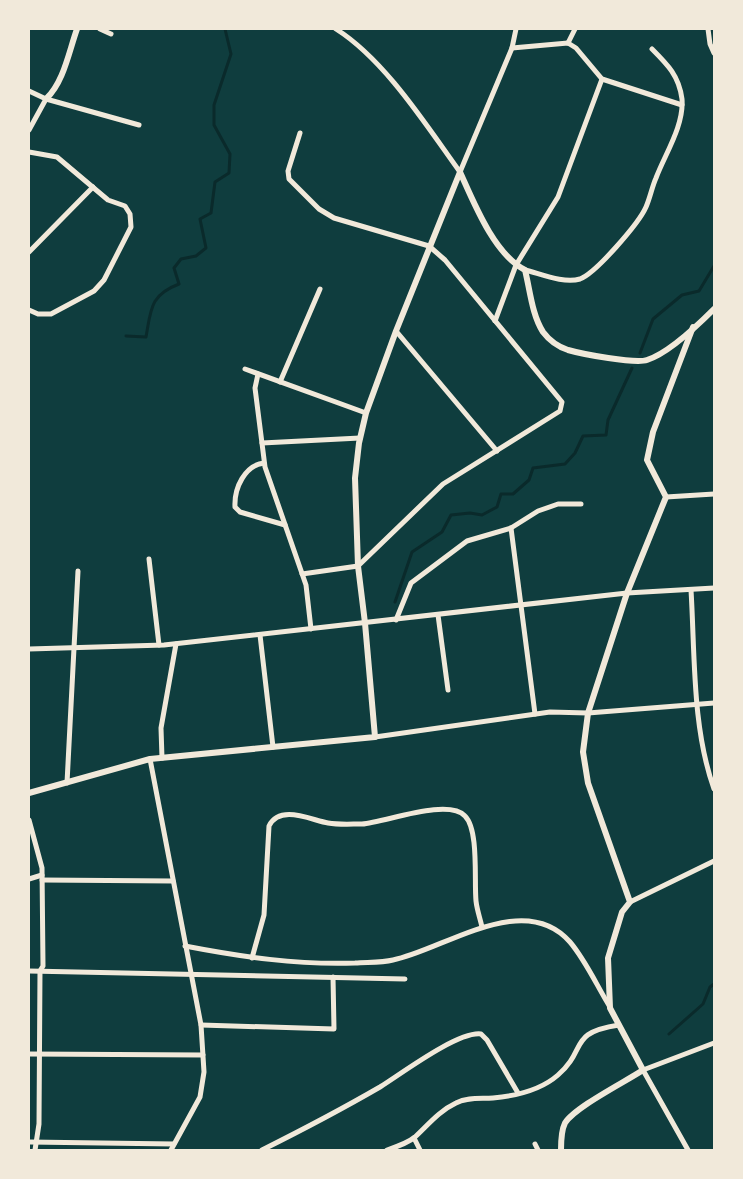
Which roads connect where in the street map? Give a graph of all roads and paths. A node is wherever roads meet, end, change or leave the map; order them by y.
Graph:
1 (77, 29) edge
2 (100, 29) edge
3 (336, 29) edge
4 (516, 29) edge
5 (575, 29) edge
6 (708, 29) edge
7 (111, 34) dead end
8 (568, 43) junction
9 (512, 48) junction
10 (652, 49) dead end
11 (714, 53) edge
12 (602, 79) junction
13 (29, 91) edge
14 (46, 99) junction
15 (682, 105) junction
16 (140, 125) dead end
17 (29, 130) edge
18 (300, 133) dead end
19 (29, 152) edge
20 (460, 172) junction
21 (93, 186) junction
22 (429, 246) junction
23 (29, 252) edge
24 (516, 265) junction
25 (525, 270) junction
26 (320, 290) dead end
27 (714, 309) edge
28 (29, 310) edge
29 (495, 321) junction
30 (693, 327) junction
31 (396, 331) junction
32 (244, 369) dead end
33 (258, 374) junction
34 (280, 382) junction
35 (366, 413) junction
36 (360, 438) junction
37 (262, 443) junction
38 (497, 451) junction
39 (264, 463) junction
40 (714, 494) edge
41 (666, 497) junction
42 (581, 504) dead end
43 (285, 525) junction
44 (511, 528) junction
45 (150, 559) dead end
46 (358, 566) junction
47 (78, 571) dead end
48 (302, 574) junction
49 (714, 588) edge
50 (691, 590) junction
51 (627, 593) junction
52 (520, 605) junction
53 (438, 615) junction
54 (396, 620) junction
55 (365, 623) junction
56 (311, 629) junction
57 (260, 635) junction
58 (176, 644) junction
59 (160, 645) junction
60 (73, 647) junction
61 (29, 649) edge
62 (448, 690) dead end
63 (714, 703) edge
64 (698, 704) junction
65 (588, 713) junction
66 (534, 714) junction
67 (375, 737) junction
68 (273, 747) junction
69 (162, 758) junction
70 (150, 759) junction
71 (66, 783) junction
72 (714, 789) edge
73 (29, 793) edge
74 (29, 820) edge
75 (714, 861) edge
76 (42, 877) junction
77 (29, 879) edge
78 (173, 881) junction
79 (630, 902) junction
80 (482, 927) junction
81 (186, 946) junction
82 (252, 958) junction
83 (29, 971) edge
84 (40, 971) junction
85 (191, 974) junction
86 (333, 977) junction
87 (405, 979) dead end
88 (610, 1008) junction
89 (200, 1025) junction
90 (619, 1025) junction
91 (714, 1043) edge
92 (29, 1054) edge
93 (39, 1054) junction
94 (203, 1055) junction
95 (643, 1070) junction
96 (518, 1093) junction
97 (414, 1138) junction
98 (29, 1142) edge
99 (36, 1142) junction
100 (174, 1144) junction
101 (535, 1144) dead end
102 (35, 1150) edge
103 (171, 1150) edge
104 (262, 1150) edge
105 (387, 1150) edge
106 (420, 1150) edge
107 (538, 1150) edge
108 (560, 1150) edge
109 (688, 1150) edge

1 - 14 street
2 - 7 street
3 - 20 street
4 - 9 street
5 - 8 street
6 - 11 street
8 - 9 street
8 - 12 street
9 - 20 street
10 - 15 street
12 - 15 street
12 - 24 street
13 - 14 street
14 - 16 street
14 - 17 street
15 - 25 street
18 - 22 street
19 - 21 street
20 - 22 street
20 - 24 street
21 - 23 street
21 - 28 street
22 - 29 street
22 - 31 street
24 - 25 street
24 - 29 street
25 - 30 street
26 - 34 street
27 - 30 street
29 - 38 street
30 - 41 street
31 - 35 street
31 - 38 street
32 - 33 street
33 - 34 street
33 - 37 street
34 - 35 street
35 - 36 street
36 - 37 street
36 - 46 street
37 - 39 street
38 - 46 street
39 - 43 street
39 - 43 street
40 - 41 street
41 - 51 street
42 - 44 street
43 - 48 street
44 - 52 street
44 - 54 street
45 - 59 street
46 - 48 street
46 - 55 street
47 - 60 street
48 - 56 street
49 - 50 street
50 - 51 street
50 - 64 street
51 - 52 street
51 - 65 street
52 - 53 street
52 - 66 street
53 - 54 street
53 - 62 street
54 - 55 street
55 - 56 street
55 - 67 street
56 - 57 street
57 - 58 street
57 - 68 street
58 - 59 street
58 - 69 street
59 - 60 street
60 - 61 street
60 - 71 street
63 - 64 street
64 - 65 street
64 - 72 street
65 - 66 street
65 - 79 street
66 - 67 street
67 - 68 street
68 - 69 street
69 - 70 street
70 - 71 street
70 - 78 street
71 - 73 street
74 - 76 street
75 - 79 street
76 - 77 street
76 - 78 street
76 - 84 street
78 - 81 street
79 - 88 street
80 - 82 street
80 - 82 street
80 - 88 street
81 - 82 street
81 - 85 street
83 - 84 street
84 - 85 street
84 - 93 street
85 - 86 street
85 - 89 street
86 - 87 street
86 - 89 street
88 - 90 street
89 - 94 street
90 - 95 street
90 - 96 street
91 - 95 street
92 - 93 street
93 - 94 street
93 - 99 street
94 - 100 street
95 - 108 street
95 - 109 street
96 - 97 street
96 - 104 street
97 - 105 street
97 - 106 street
98 - 99 street
99 - 100 street
99 - 102 street
100 - 103 street
101 - 107 street

